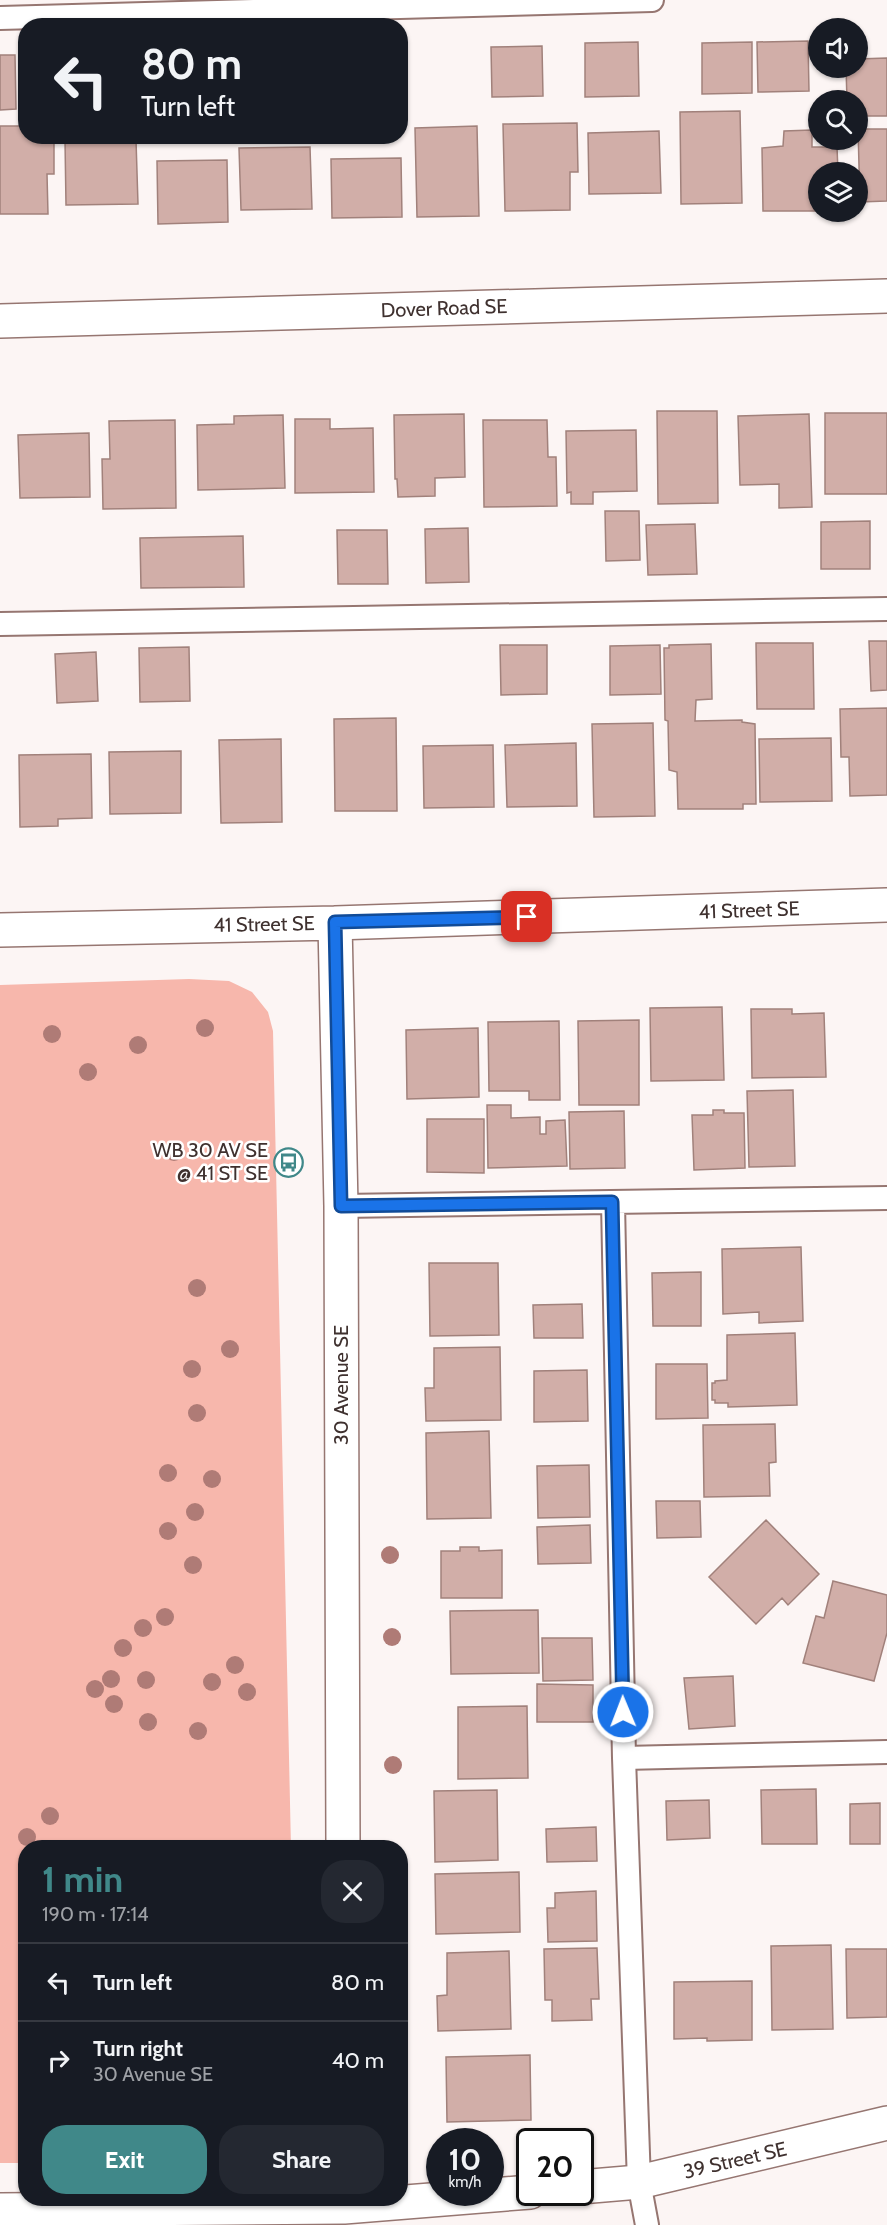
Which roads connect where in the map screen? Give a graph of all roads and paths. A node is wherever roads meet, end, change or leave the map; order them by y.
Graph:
1 (652, 0) edge
2 (0, 18) edge
3 (887, 296) edge
4 (0, 321) edge
5 (887, 609) edge
6 (0, 624) edge
7 (887, 906) edge
8 (887, 920) edge
9 (335, 922) junction
10 (0, 930) edge
11 (887, 1198) edge
12 (612, 1202) junction
13 (341, 1206) junction
14 (887, 1752) edge
15 (624, 1758) junction
16 (343, 1840) edge
17 (887, 2123) edge
18 (639, 2182) junction
19 (594, 2186) edge
20 (516, 2193) edge
21 (408, 2204) edge
22 (385, 2206) edge
23 (0, 2210) edge
24 (344, 2210) edge
25 (36, 2217) edge
26 (647, 2225) edge

1 - 2 lane
3 - 4 street, Dover Road SE
5 - 6 lane
7 - 8 street
7 - 9 street, 41 Street SE
9 - 10 street, 41 Street SE
9 - 13 street, 30 Avenue SE
11 - 12 lane
12 - 13 lane
12 - 15 lane
13 - 16 street, 30 Avenue SE
14 - 15 lane
15 - 18 lane
17 - 18 street, 39 Street SE
18 - 19 street, 39 Street SE
18 - 26 lane
20 - 21 street
22 - 24 street
23 - 25 street
24 - 25 street

